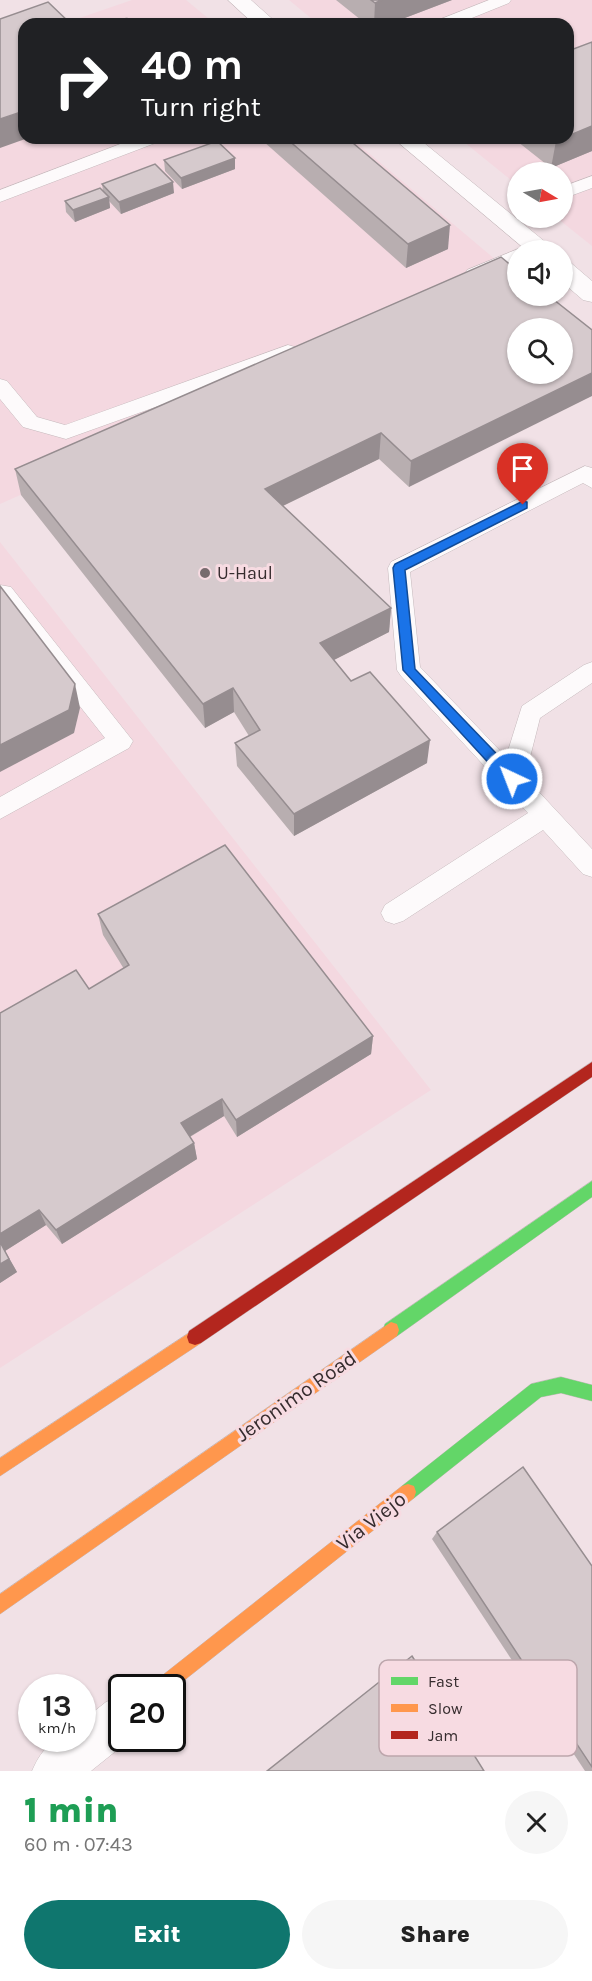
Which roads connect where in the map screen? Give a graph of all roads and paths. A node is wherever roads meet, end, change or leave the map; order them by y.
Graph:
1 (238, 0) edge
2 (503, 0) edge
3 (260, 18) edge
4 (457, 18) edge
5 (136, 144) edge
6 (412, 144) edge
7 (592, 181) edge
8 (573, 189) edge
9 (0, 196) edge
10 (507, 215) edge
11 (507, 260) edge
12 (453, 282) edge
13 (305, 345) edge
14 (0, 386) edge
15 (592, 480) edge
16 (0, 592) edge
17 (592, 671) edge
18 (512, 779) junction
19 (0, 809) edge
20 (544, 816) junction
21 (589, 859) edge
22 (394, 913) dead end
23 (592, 1069) edge
24 (592, 1188) edge
25 (592, 1393) edge
26 (0, 1468) edge
27 (0, 1605) edge
28 (178, 1674) edge
29 (108, 1729) edge
30 (55, 1771) edge

1 - 3 street
2 - 4 lane
5 - 9 lane
6 - 10 street
7 - 8 lane
11 - 12 lane
13 - 14 lane
15 - 18 lane
16 - 19 lane
17 - 18 lane
18 - 20 lane
20 - 21 lane
20 - 22 lane
23 - 26 main road
24 - 27 main road, Jeronimo Road
25 - 28 main road, Via Viejo
29 - 30 street

